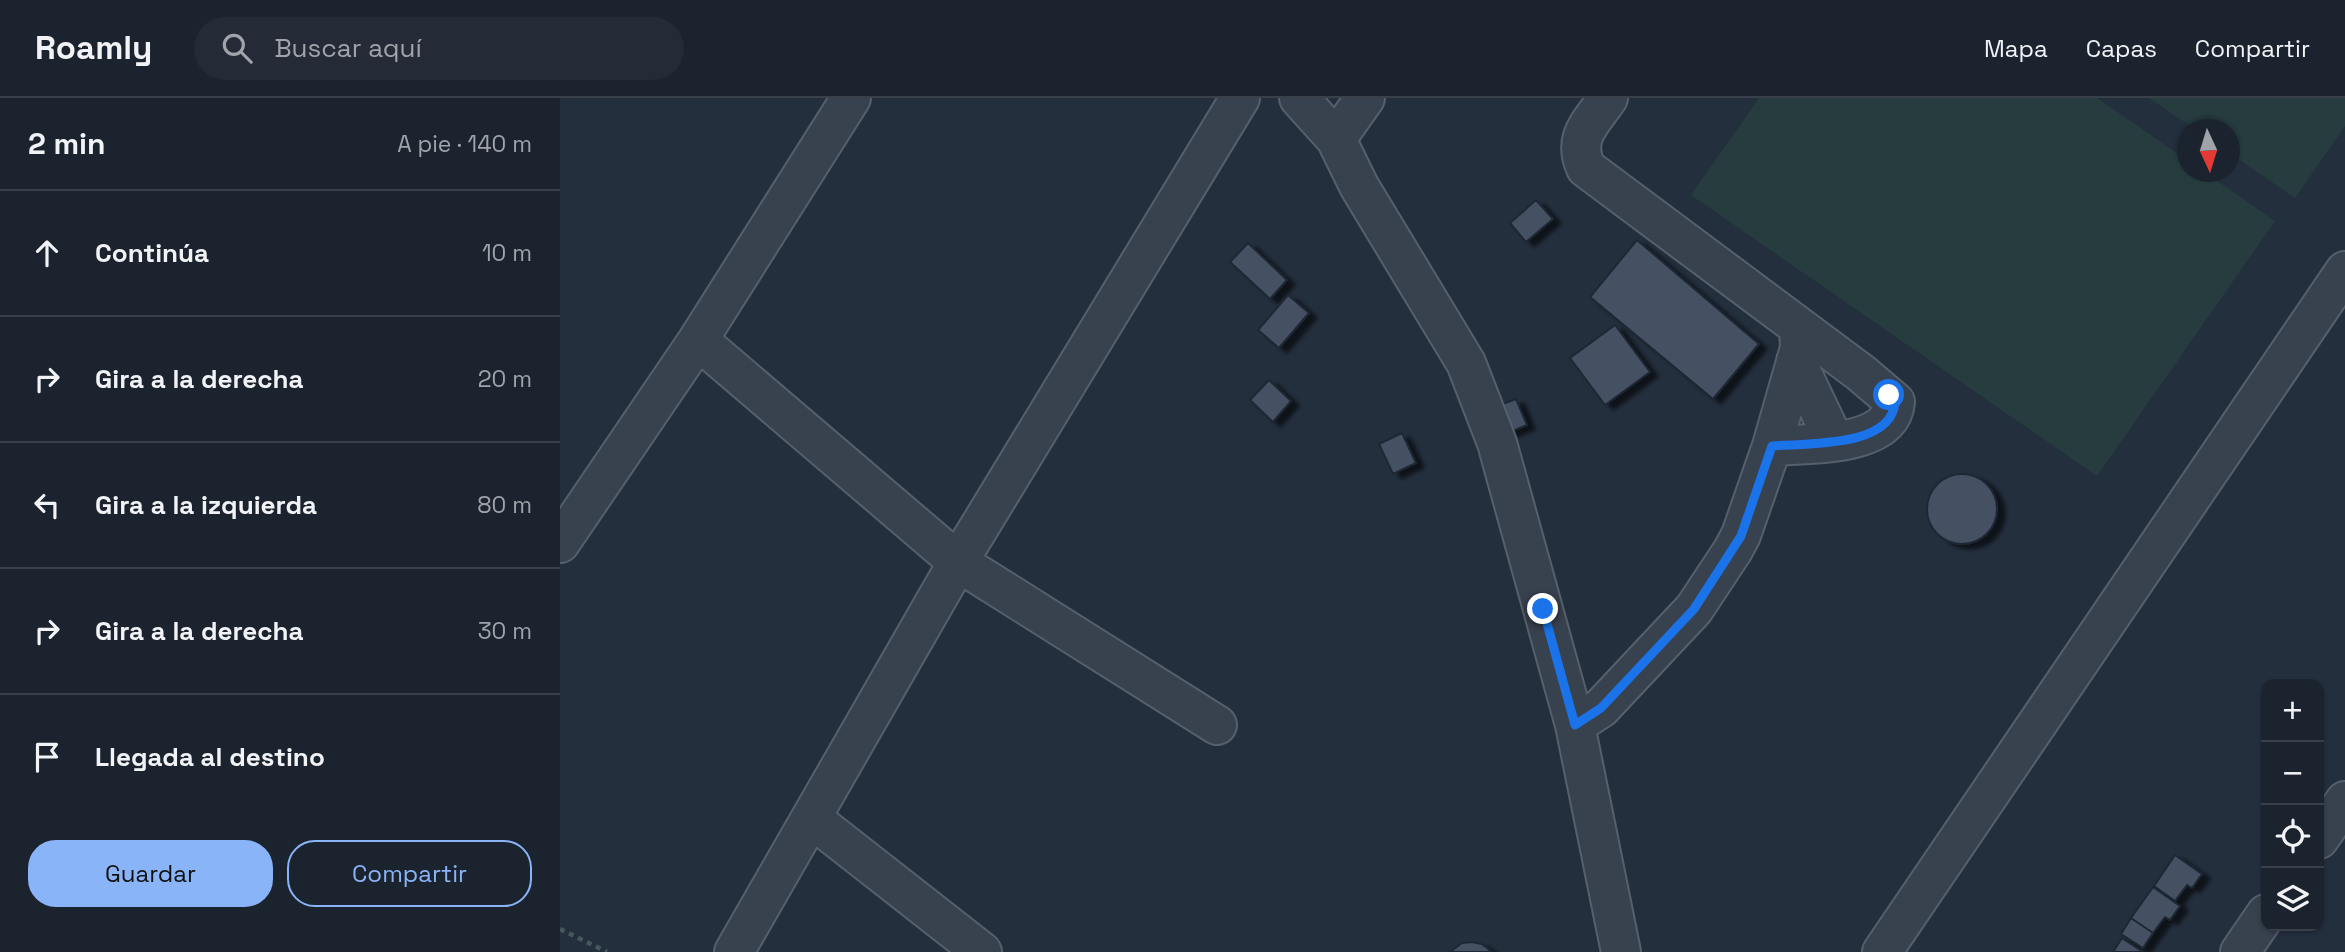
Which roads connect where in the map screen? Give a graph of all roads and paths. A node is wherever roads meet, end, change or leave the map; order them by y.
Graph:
1 (852, 98) edge
2 (1240, 98) edge
3 (1299, 98) edge
4 (1365, 98) edge
5 (1608, 98) edge
6 (1336, 139) junction
7 (2345, 271) edge
8 (698, 340) junction
9 (1798, 344) junction
10 (1835, 441) junction
11 (1772, 446) junction
12 (560, 543) edge
13 (958, 562) junction
14 (1217, 725) dead end
15 (1575, 725) junction
16 (2345, 801) edge
17 (811, 818) junction
18 (2324, 832) edge
19 (2261, 921) edge
20 (560, 929) edge
21 (607, 952) edge
22 (734, 952) edge
23 (982, 952) edge
24 (1621, 952) edge
25 (1882, 952) edge
26 (2240, 952) edge

1 - 8 street
2 - 13 street
3 - 6 street
4 - 6 street
5 - 9 street
6 - 15 street
7 - 25 street
8 - 12 street
8 - 13 street
9 - 10 street
9 - 10 street
9 - 11 street
10 - 11 street
11 - 15 street
13 - 14 street
13 - 17 street
15 - 24 street
16 - 18 street
17 - 22 street
17 - 23 street
19 - 26 street
20 - 21 path

